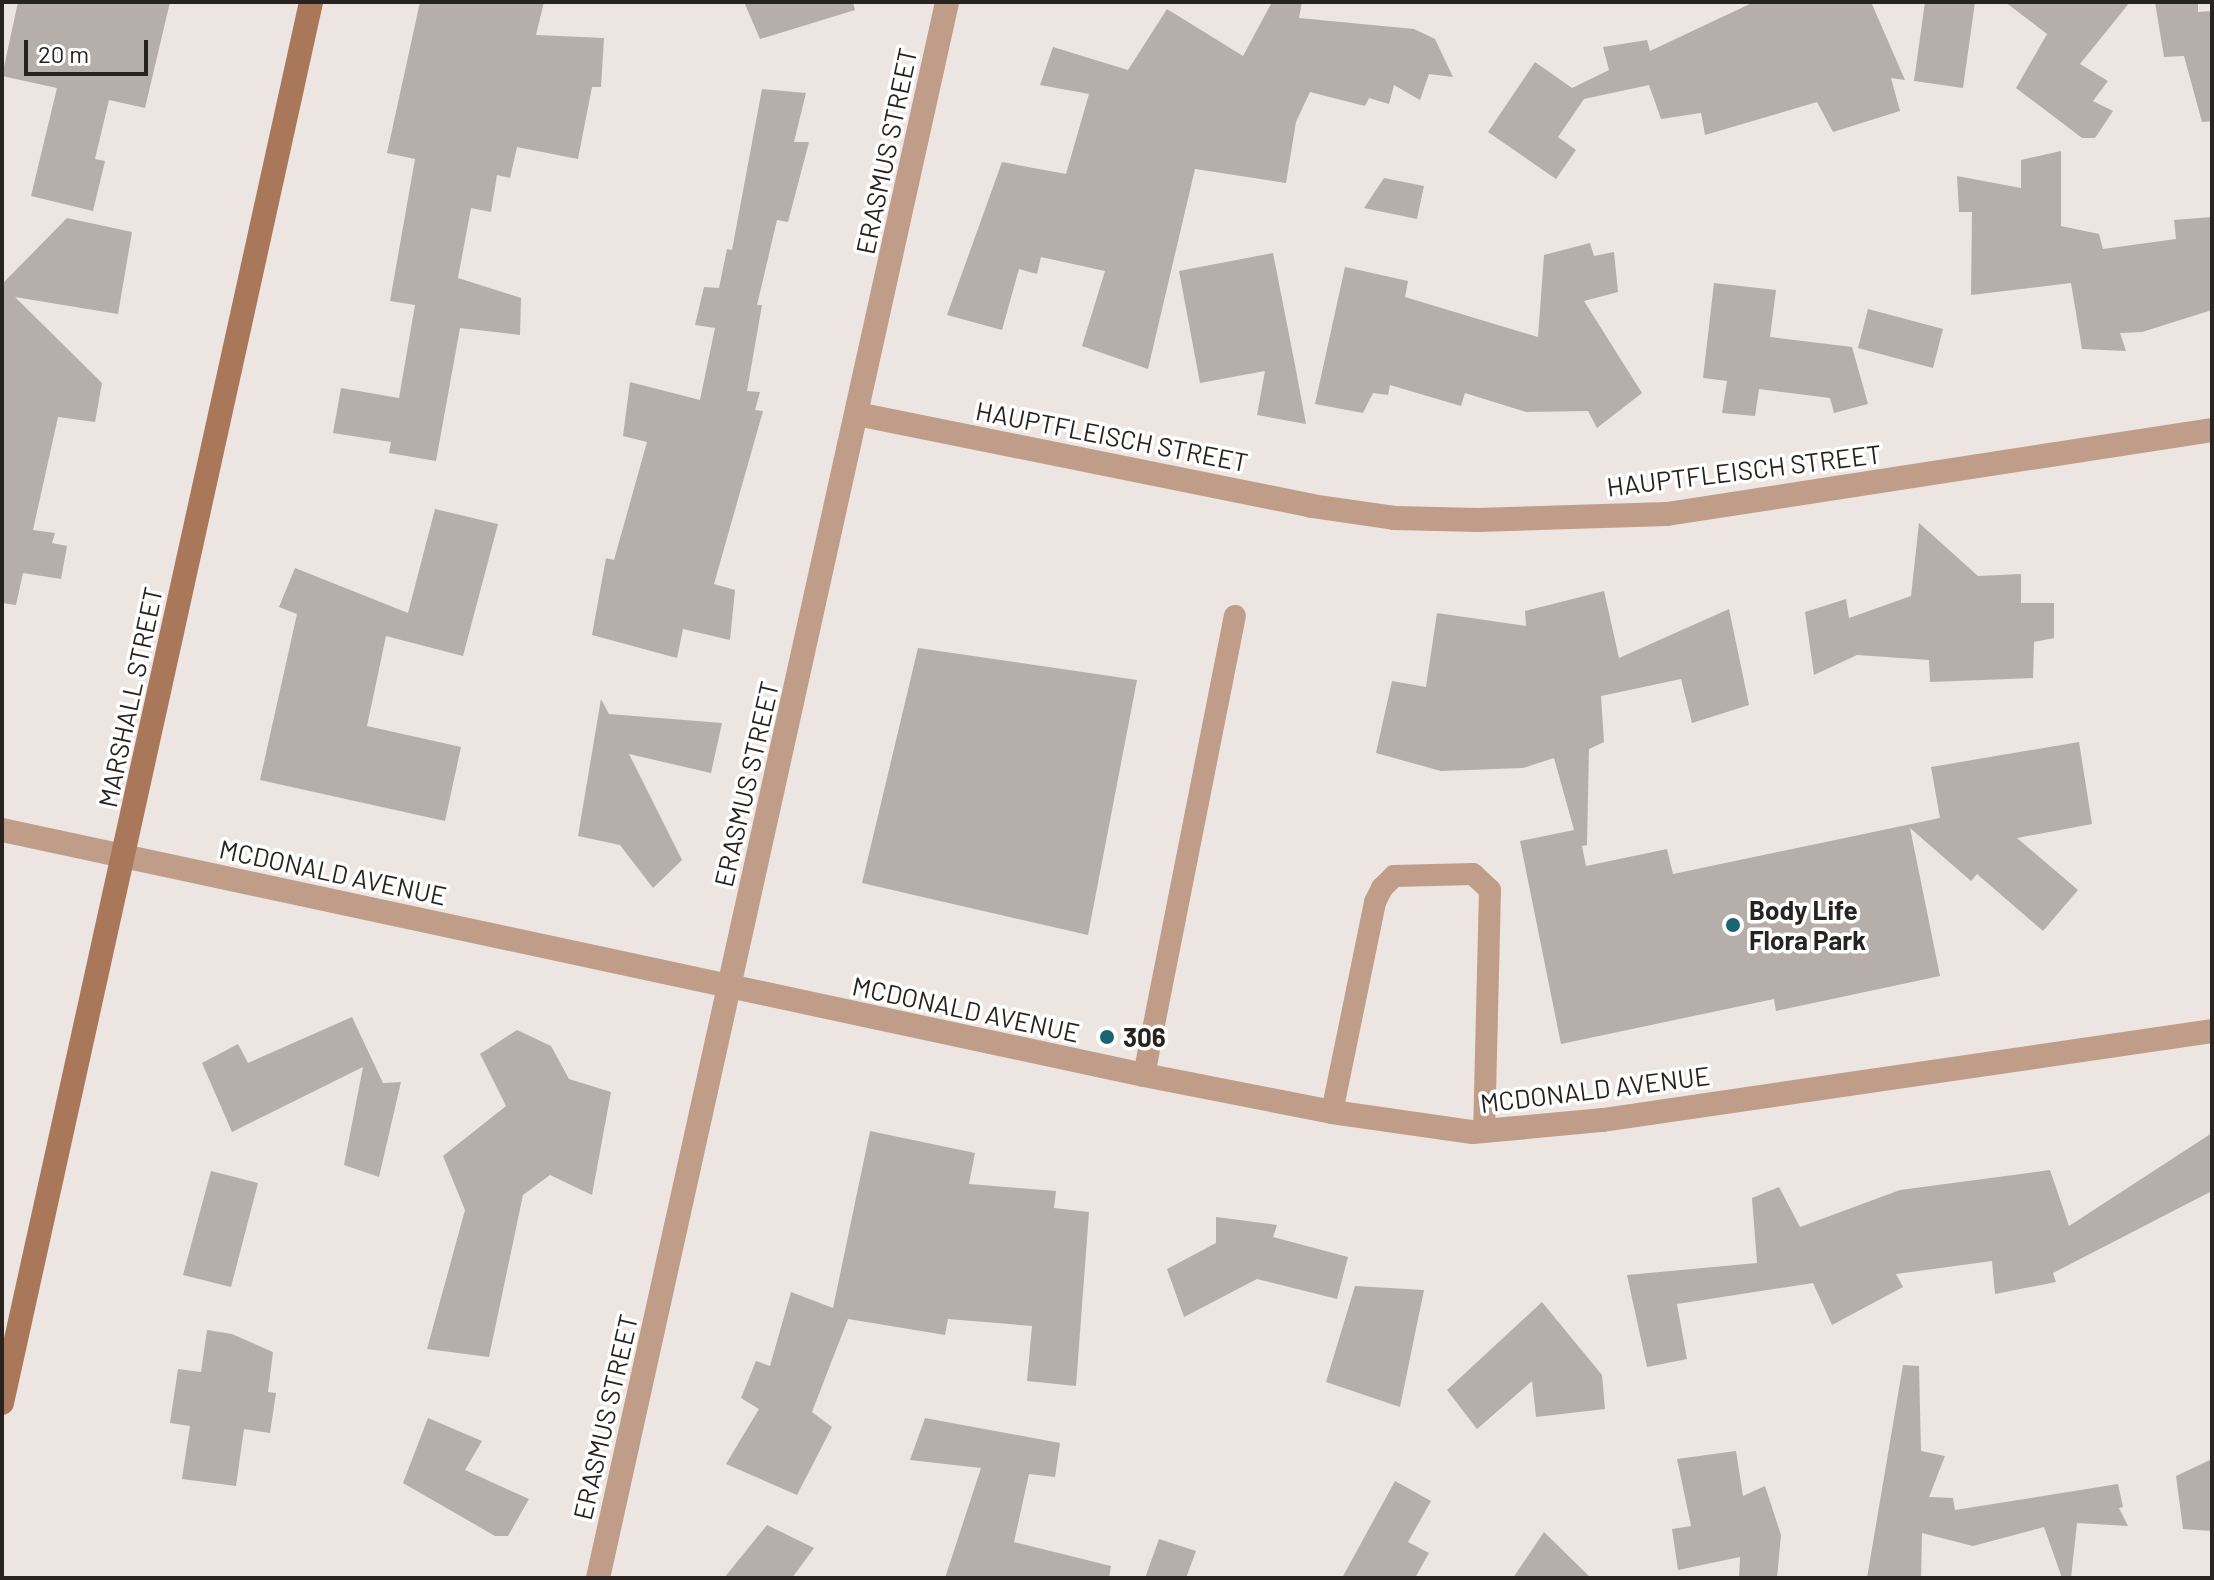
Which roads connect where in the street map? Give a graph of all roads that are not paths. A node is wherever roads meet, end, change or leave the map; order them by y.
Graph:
1 (311, 2) edge
2 (947, 2) edge
3 (857, 414) junction
4 (2212, 430) edge
5 (1235, 616) dead end
6 (2, 830) edge
7 (124, 856) junction
8 (730, 986) junction
9 (2212, 1031) edge
10 (1144, 1075) junction
11 (1332, 1112) junction
12 (1484, 1131) junction
13 (2, 1403) edge
14 (598, 1578) edge

1 - 7 street, MARSHALL STREET
2 - 3 street, ERASMUS STREET
3 - 4 street, HAUPTFLEISCH STREET
3 - 8 street, ERASMUS STREET
5 - 10 lane
6 - 7 street, MCDONALD AVENUE
7 - 8 street, MCDONALD AVENUE
7 - 13 street, MARSHALL STREET
8 - 10 street, MCDONALD AVENUE
8 - 14 street, ERASMUS STREET
9 - 12 street, MCDONALD AVENUE
10 - 11 street, MCDONALD AVENUE
11 - 12 street, MCDONALD AVENUE
11 - 12 lane

